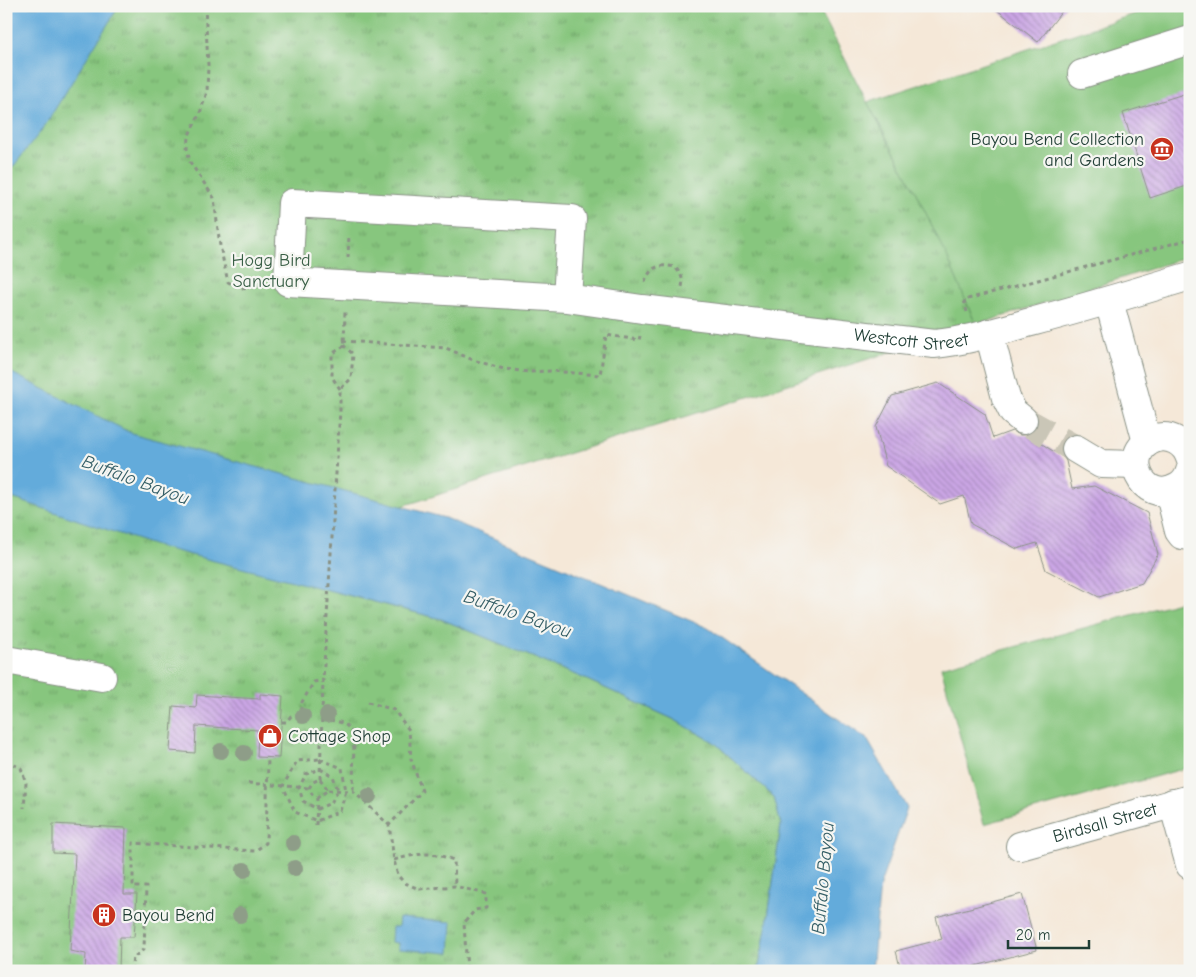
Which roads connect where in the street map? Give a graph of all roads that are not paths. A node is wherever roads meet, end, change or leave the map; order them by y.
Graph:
1 (1190, 40) edge
2 (1082, 74) dead end
3 (1190, 276) edge
4 (567, 298) junction
5 (1109, 301) junction
6 (989, 333) junction
7 (1023, 420) tunnel mouth
8 (1076, 449) tunnel mouth
9 (1142, 454) junction
10 (1190, 458) edge
11 (1190, 471) edge
12 (1169, 491) junction
13 (1190, 536) edge
14 (6, 660) edge
15 (102, 677) dead end
16 (1182, 801) edge
17 (1020, 846) dead end
18 (1190, 865) edge

1 - 2 street
3 - 5 street, Westcott Street
4 - 4 street, Westcott Street
4 - 6 street, Westcott Street
5 - 6 street, Westcott Street
5 - 9 street
6 - 7 street
8 - 9 street
9 - 10 street
9 - 12 street
11 - 12 street
12 - 13 street
14 - 15 street
16 - 17 street, Birdsall Street
16 - 18 street

